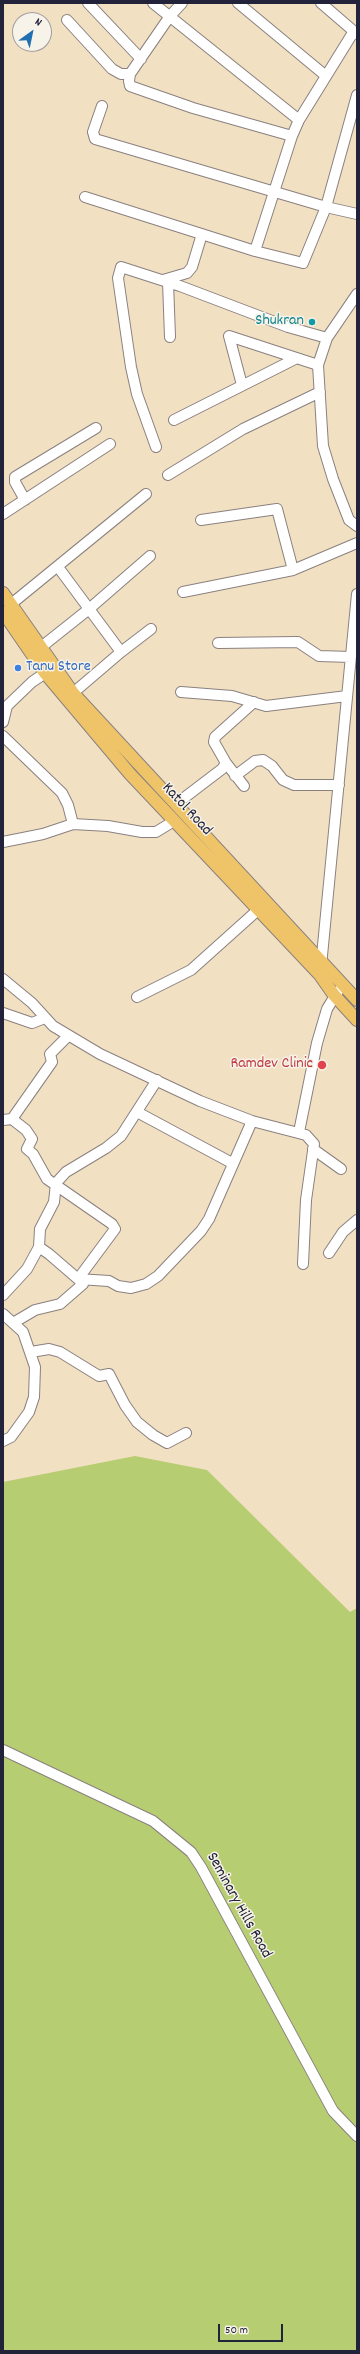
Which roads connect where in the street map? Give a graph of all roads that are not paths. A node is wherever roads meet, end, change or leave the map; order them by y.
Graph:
1 (88, 3) edge
2 (153, 3) edge
3 (182, 3) edge
4 (238, 3) edge
5 (321, 3) edge
6 (170, 16) junction
7 (67, 20) dead end
8 (355, 32) edge
9 (141, 59) junction
10 (130, 74) junction
11 (326, 76) junction
12 (357, 95) edge
13 (102, 106) dead end
14 (299, 120) junction
15 (292, 136) junction
16 (274, 192) junction
17 (85, 197) dead end
18 (326, 207) junction
19 (357, 214) edge
20 (202, 234) junction
21 (255, 251) junction
22 (165, 281) junction
23 (357, 294) edge
24 (170, 337) dead end
25 (327, 338) junction
26 (297, 358) junction
27 (318, 365) junction
28 (242, 385) junction
29 (320, 392) junction
30 (174, 420) dead end
31 (96, 428) dead end
32 (110, 444) dead end
33 (156, 447) dead end
34 (168, 475) dead end
35 (146, 494) dead end
36 (25, 500) junction
37 (3, 514) edge
38 (201, 520) dead end
39 (357, 526) edge
40 (357, 543) edge
41 (150, 556) dead end
42 (58, 567) junction
43 (293, 570) junction
44 (183, 592) dead end
45 (3, 593) edge
46 (357, 594) edge
47 (7, 608) edge
48 (89, 609) junction
49 (151, 629) dead end
50 (218, 643) dead end
51 (40, 648) junction
52 (121, 652) junction
53 (353, 663) edge
54 (50, 670) junction
55 (181, 692) dead end
56 (73, 693) junction
57 (347, 696) junction
58 (254, 702) junction
59 (3, 722) edge
60 (3, 736) edge
61 (226, 763) junction
62 (236, 776) junction
63 (339, 785) junction
64 (244, 786) dead end
65 (179, 808) junction
66 (174, 821) junction
67 (73, 824) junction
68 (3, 842) edge
69 (259, 909) junction
70 (322, 961) junction
71 (320, 975) junction
72 (3, 979) edge
73 (343, 985) junction
74 (334, 995) junction
75 (137, 996) dead end
76 (357, 1000) edge
77 (3, 1013) edge
78 (45, 1018) junction
79 (357, 1020) edge
80 (68, 1036) junction
81 (157, 1080) junction
82 (137, 1112) junction
83 (7, 1120) edge
84 (252, 1121) junction
85 (299, 1132) junction
86 (314, 1149) junction
87 (232, 1163) junction
88 (341, 1169) dead end
89 (56, 1183) junction
90 (357, 1220) edge
91 (39, 1247) junction
92 (329, 1253) dead end
93 (303, 1264) dead end
94 (78, 1279) junction
95 (3, 1295) edge
96 (3, 1314) edge
97 (12, 1323) junction
98 (31, 1352) junction
99 (186, 1433) dead end
100 (3, 1441) edge
101 (3, 1750) edge
102 (357, 2136) edge

1 - 9 street
2 - 6 street
3 - 6 street
4 - 11 street
5 - 8 street
6 - 9 street
6 - 14 street
7 - 10 street
8 - 11 street
9 - 10 street
10 - 15 street
11 - 14 street
12 - 18 street
13 - 16 street
14 - 15 street
15 - 16 street
16 - 18 street
16 - 21 street
17 - 20 street
18 - 19 street
18 - 21 street
20 - 21 street
20 - 22 street
22 - 24 street
22 - 25 street
22 - 33 street
23 - 25 street
25 - 27 street
26 - 27 street
26 - 28 street
26 - 28 street
27 - 29 street
28 - 30 street
29 - 34 street
29 - 39 street
31 - 36 street
32 - 36 street
35 - 42 street
36 - 37 street
38 - 43 street
40 - 43 street
41 - 48 street
42 - 47 street
42 - 48 street
43 - 44 street
45 - 47 main road, Katol Road
46 - 53 street
47 - 51 main road, Katol Road
47 - 54 main road, Katol Road
48 - 51 street
48 - 52 street
49 - 52 street
50 - 53 street
51 - 54 main road, Katol Road
52 - 56 street
53 - 57 street
54 - 56 main road, Katol Road
54 - 59 street
54 - 66 main road, Katol Road
55 - 58 street
56 - 65 main road, Katol Road
57 - 58 street
57 - 63 street
58 - 61 street
60 - 67 street
61 - 62 street
61 - 65 street
62 - 63 street
62 - 64 street
63 - 70 street
65 - 66 main road
65 - 70 main road, Katol Road
66 - 67 street
66 - 69 main road, Katol Road
67 - 68 street
69 - 71 main road, Katol Road
69 - 75 street
70 - 71 street
70 - 73 main road, Katol Road
71 - 74 main road, Katol Road
72 - 78 street
73 - 74 street
73 - 76 main road, Katol Road
74 - 79 main road, Katol Road
74 - 85 street
77 - 78 street
78 - 80 street
80 - 81 street
80 - 83 street
81 - 82 street
81 - 84 street
82 - 87 street
82 - 89 street
83 - 89 street
84 - 85 street
84 - 87 street
85 - 86 street
86 - 88 street
86 - 93 street
87 - 94 street
89 - 91 street
89 - 94 street
90 - 92 street
91 - 94 street
91 - 95 street
94 - 97 street
96 - 97 street
97 - 98 street
98 - 99 street
98 - 100 street
101 - 102 street, Seminary Hills Road

